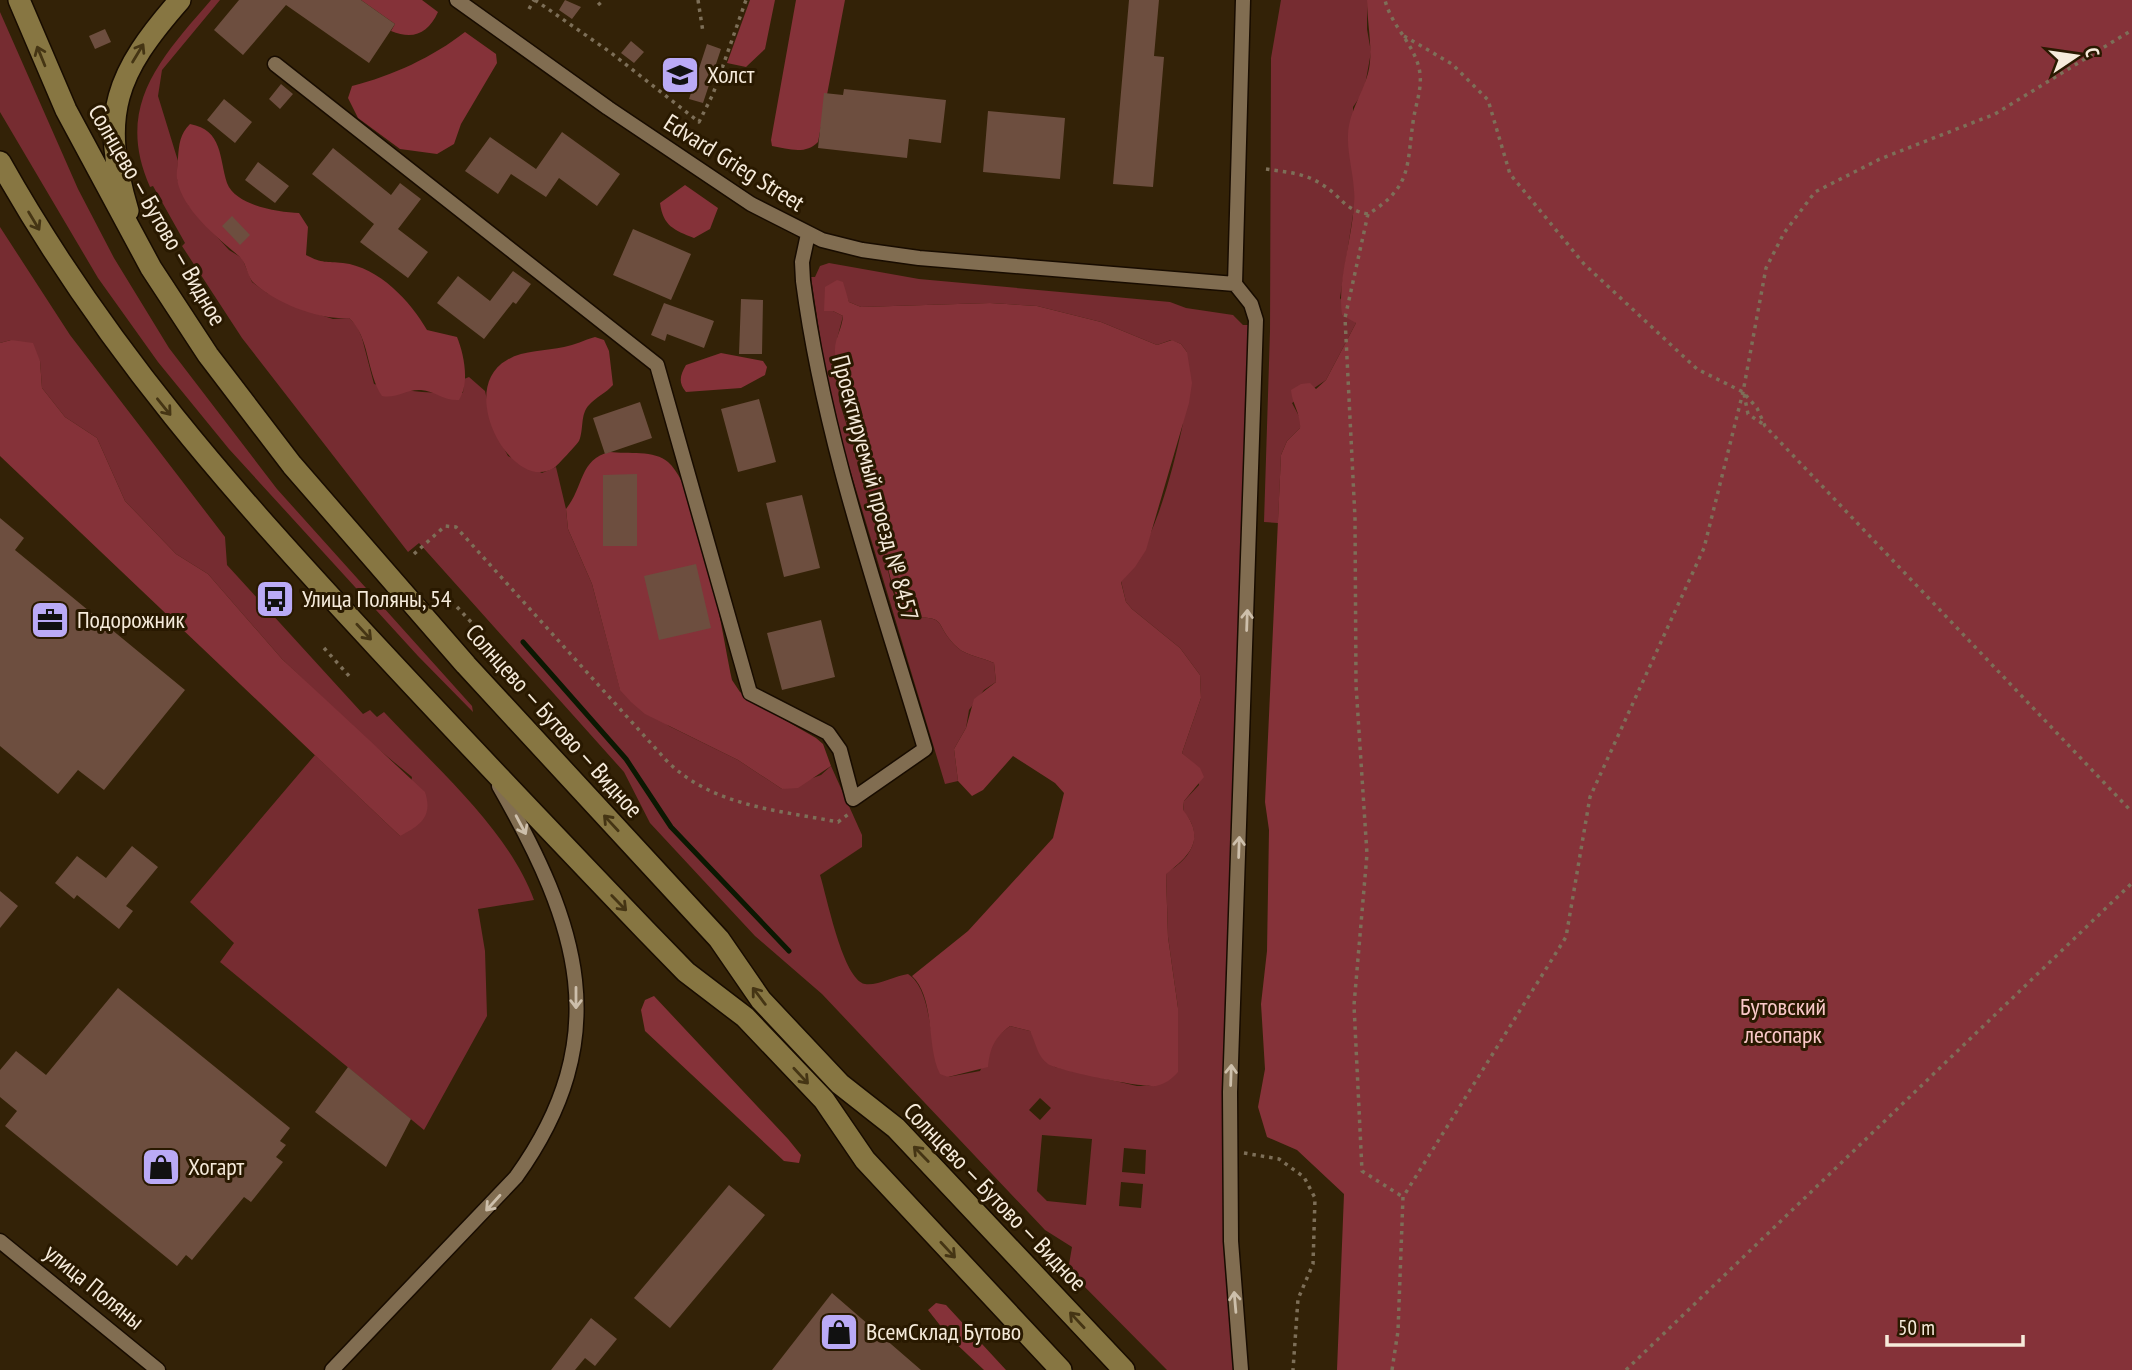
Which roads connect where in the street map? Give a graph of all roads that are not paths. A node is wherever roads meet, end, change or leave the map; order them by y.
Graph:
1 (19, 0) edge
2 (180, 0) edge
3 (457, 0) edge
4 (1243, 0) edge
5 (275, 64) dead end
6 (0, 162) edge
7 (808, 234) junction
8 (150, 268) junction
9 (1235, 284) junction
10 (488, 765) junction
11 (0, 1241) edge
12 (159, 1370) edge
13 (331, 1370) edge
14 (1061, 1370) edge
15 (1124, 1370) edge
16 (1241, 1370) edge

8 -> 1 main road, Солнцево — Бутово — Видное
8 -> 2 main road
3 - 7 street, Edvard Grieg Street
4 - 9 street
5 - 7 street, Проектируемый проезд № 8457
6 -> 10 main road
7 - 9 street, Edvard Grieg Street
15 -> 8 main road, Солнцево — Бутово — Видное
16 -> 9 street
10 -> 13 street
10 -> 14 main road
11 - 12 street, улица Поляны

